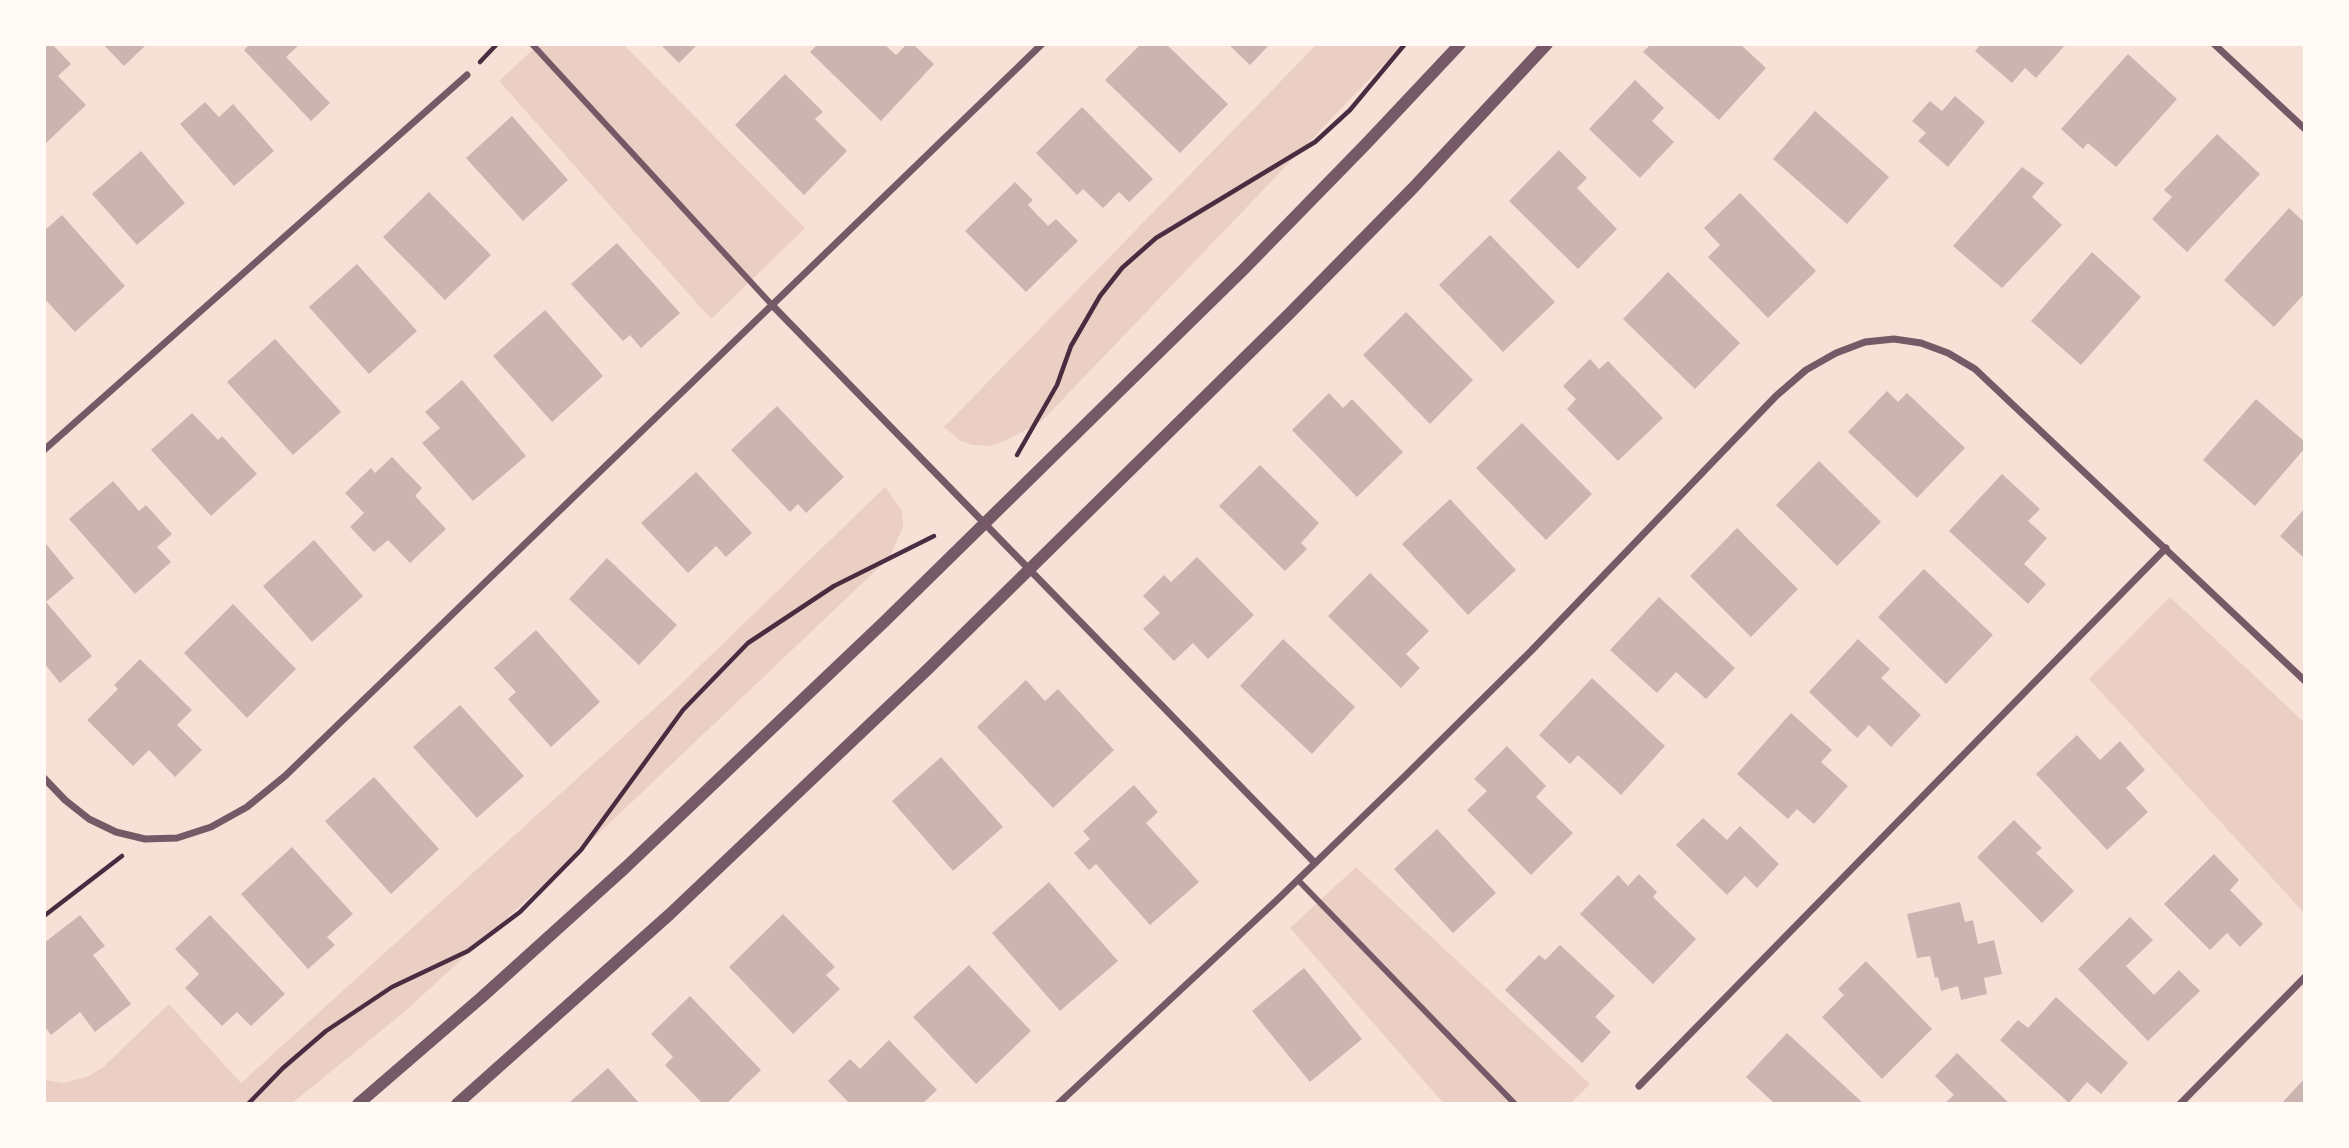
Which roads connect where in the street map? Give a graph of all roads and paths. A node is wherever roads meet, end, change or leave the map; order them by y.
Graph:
1 (532, 44) edge
2 (1042, 44) edge
3 (1405, 44) edge
4 (1460, 44) edge
5 (1547, 44) edge
6 (2214, 44) edge
7 (467, 75) dead end
8 (2305, 128) edge
9 (772, 305) junction
10 (44, 450) edge
11 (1016, 457) dead end
12 (985, 524) junction
13 (937, 534) dead end
14 (2166, 548) junction
15 (1030, 570) junction
16 (2305, 681) edge
17 (44, 778) edge
18 (145, 839) junction
19 (1315, 863) junction
20 (1298, 880) junction
21 (44, 916) edge
22 (2305, 977) edge
23 (1639, 1086) dead end
24 (248, 1104) edge
25 (358, 1104) edge
26 (457, 1104) edge
27 (1058, 1104) edge
28 (1515, 1104) edge
29 (2180, 1104) edge

1 - 9 street
2 - 9 street
3 - 11 path
4 - 12 street
5 - 15 street
6 - 8 street
7 - 10 street
9 - 12 street
9 - 18 street
12 - 15 street
12 - 25 street
13 - 24 path
14 - 16 street
14 - 19 street
14 - 23 street
15 - 19 street
15 - 26 street
17 - 18 street
18 - 21 path
19 - 20 street
20 - 27 street
20 - 28 street
22 - 29 street

